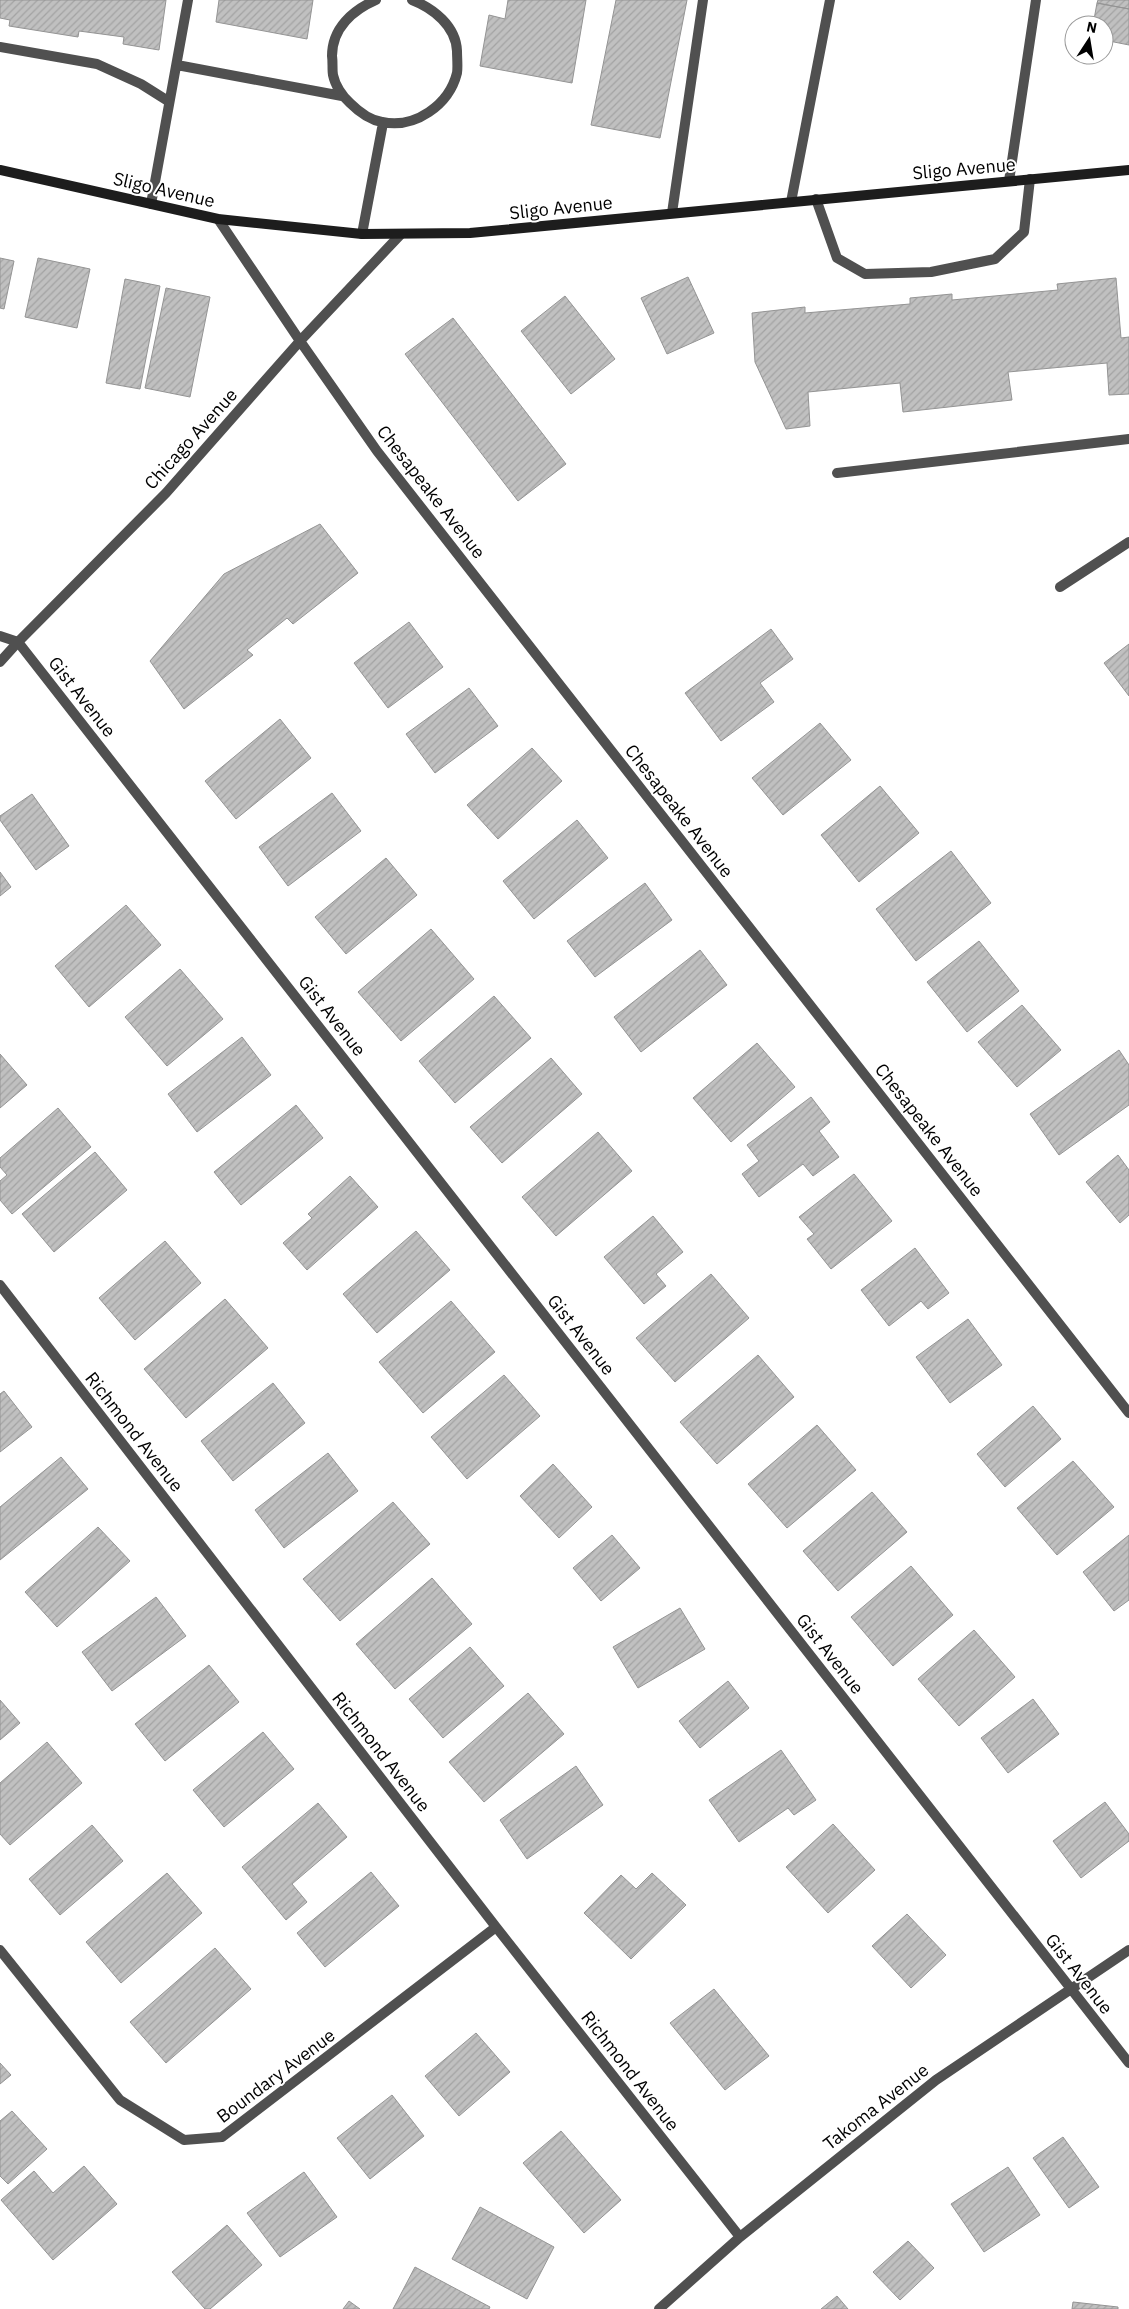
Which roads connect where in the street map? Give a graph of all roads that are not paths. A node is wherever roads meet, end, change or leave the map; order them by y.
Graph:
1 (188, 0) edge
2 (376, 0) edge
3 (412, 0) edge
4 (703, 0) edge
5 (830, 0) edge
6 (1036, 0) edge
7 (0, 47) edge
8 (177, 65) junction
9 (342, 96) junction
10 (168, 101) junction
11 (383, 123) junction
12 (0, 170) edge
13 (1129, 170) edge
14 (1030, 179) junction
15 (1009, 181) junction
16 (816, 199) junction
17 (791, 202) junction
18 (151, 204) junction
19 (672, 214) junction
20 (218, 219) junction
21 (362, 234) junction
22 (401, 234) junction
23 (300, 341) junction
24 (1129, 440) edge
25 (838, 473) dead end
26 (1129, 542) edge
27 (1060, 587) dead end
28 (0, 636) edge
29 (18, 642) junction
30 (0, 662) edge
31 (0, 1285) edge
32 (1129, 1413) edge
33 (496, 1927) junction
34 (0, 1950) edge
35 (1129, 1950) edge
36 (1070, 1990) junction
37 (1129, 2063) edge
38 (740, 2237) junction
39 (659, 2309) edge

1 - 8 street
2 - 9 street
3 - 11 street
4 - 19 street
5 - 17 street
6 - 15 street
7 - 10 street
8 - 9 street
8 - 10 street
9 - 11 street
10 - 18 street
11 - 21 street
12 - 18 street, Sligo Avenue
13 - 14 street, Sligo Avenue
14 - 15 street, Sligo Avenue
14 - 16 street
15 - 16 street, Sligo Avenue
16 - 17 street, Sligo Avenue
17 - 19 street, Sligo Avenue
18 - 20 street, Sligo Avenue
19 - 22 street, Sligo Avenue
20 - 21 street, Sligo Avenue
20 - 23 street, Chesapeake Avenue
21 - 22 street, Sligo Avenue
22 - 23 street, Chicago Avenue
23 - 29 street, Chicago Avenue
23 - 32 street, Chesapeake Avenue
24 - 25 street
26 - 27 street
28 - 29 street
29 - 30 street, Chicago Avenue
29 - 36 street, Gist Avenue
31 - 33 street, Richmond Avenue
33 - 34 street, Boundary Avenue
33 - 38 street, Richmond Avenue
35 - 36 street, Takoma Avenue
36 - 37 street, Gist Avenue
36 - 38 street, Takoma Avenue
38 - 39 street, Takoma Avenue

